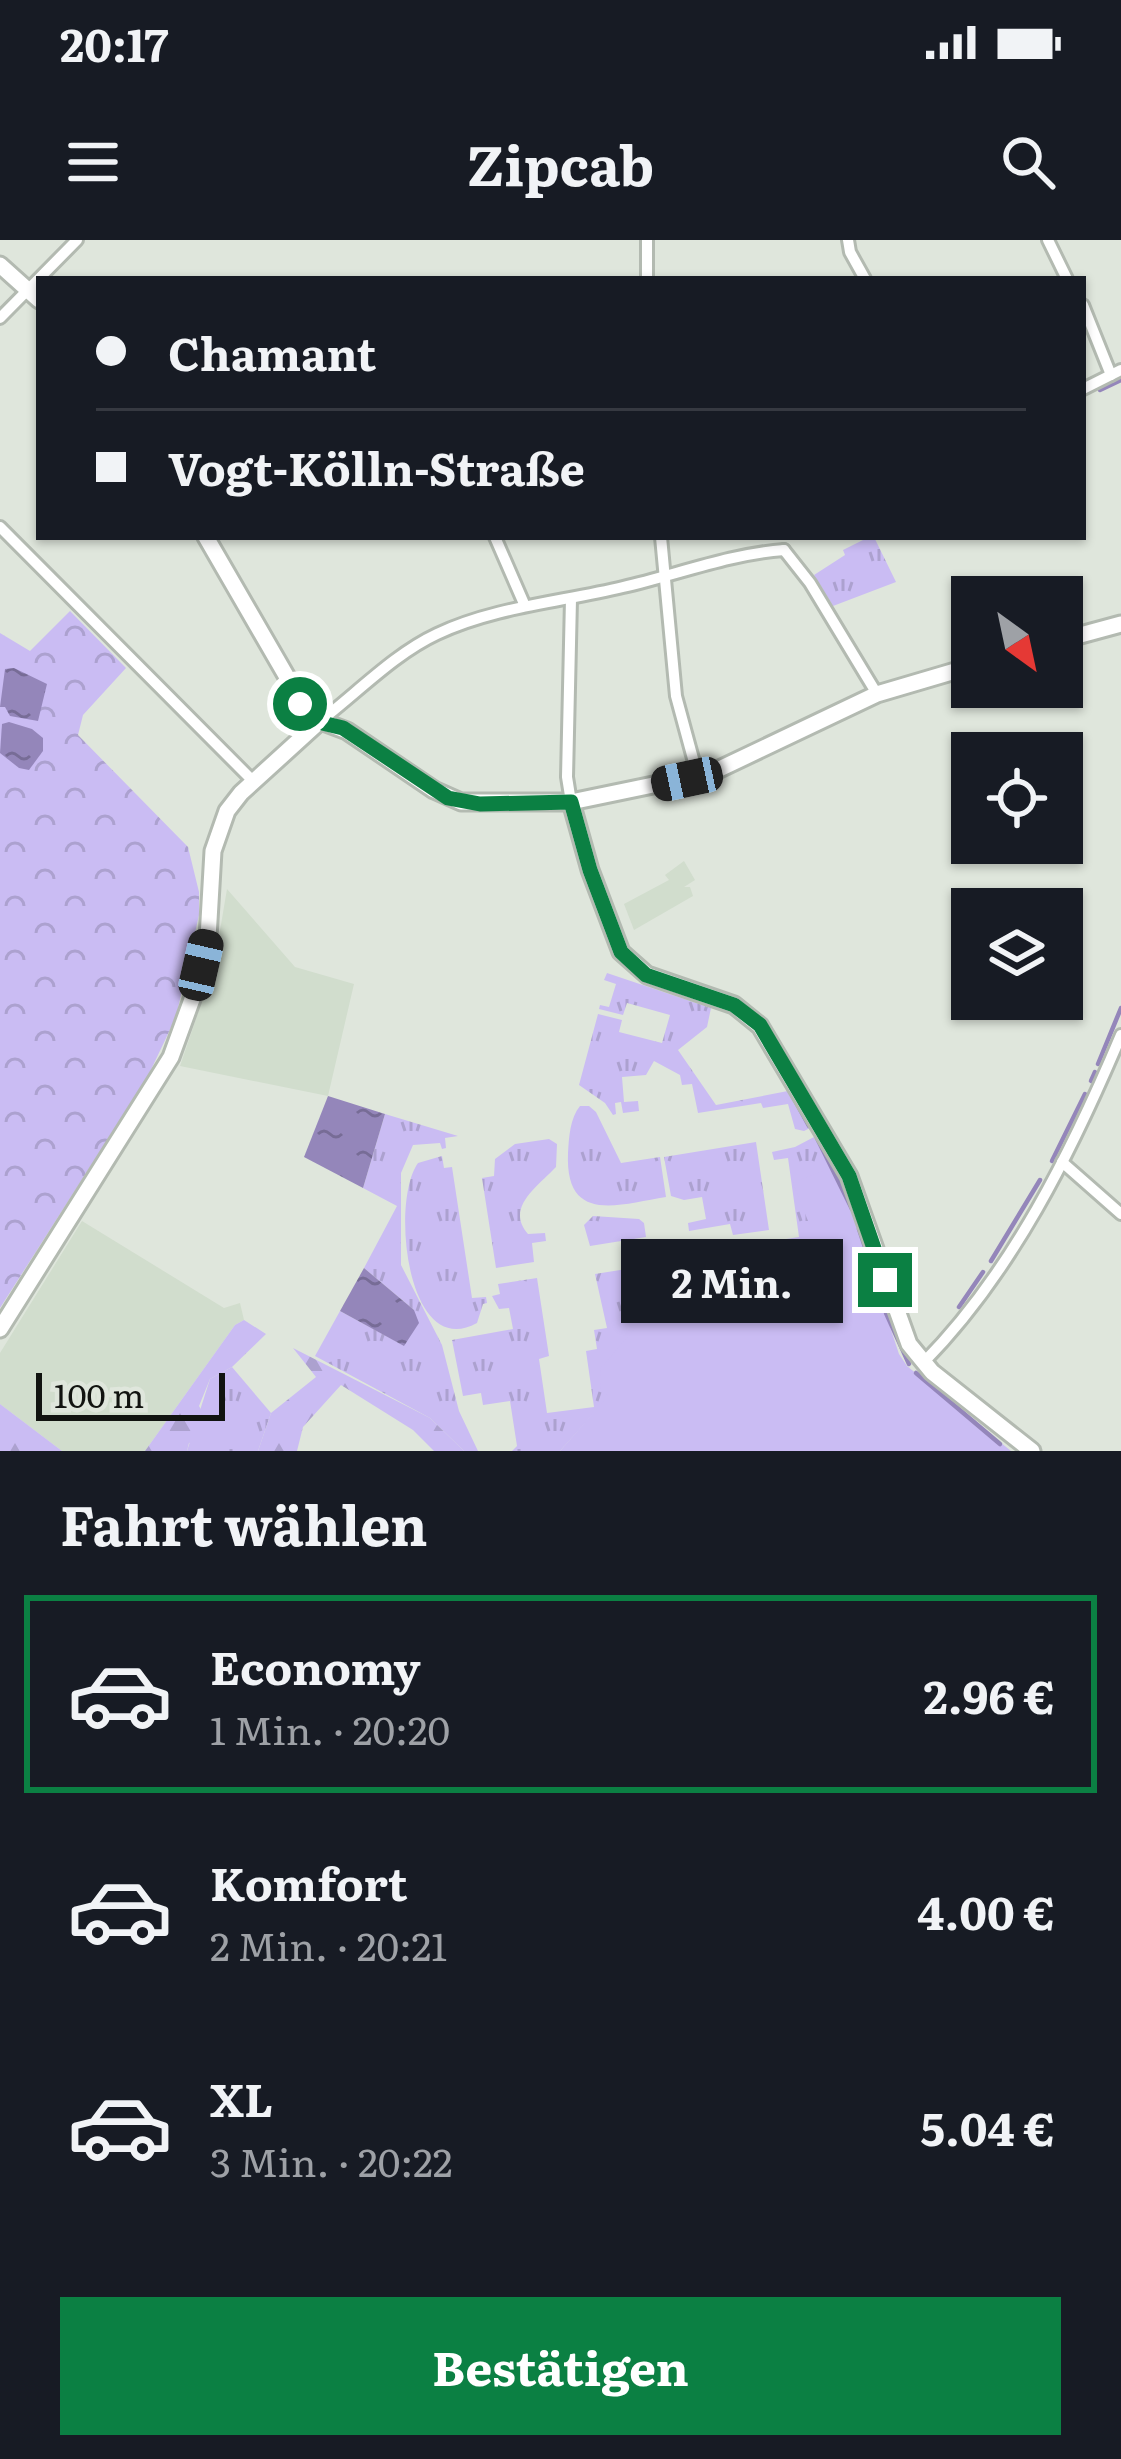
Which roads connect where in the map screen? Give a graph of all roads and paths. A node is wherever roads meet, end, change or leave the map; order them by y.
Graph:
1 (77, 240) edge
2 (647, 240) edge
3 (848, 240) edge
4 (1048, 240) edge
5 (0, 265) edge
6 (48, 276) edge
7 (647, 276) edge
8 (863, 276) edge
9 (1066, 276) edge
10 (33, 295) edge
11 (1086, 311) edge
12 (0, 318) edge
13 (1116, 373) edge
14 (1086, 387) edge
15 (0, 527) edge
16 (208, 540) edge
17 (496, 540) edge
18 (661, 540) edge
19 (785, 544) edge
20 (664, 576) junction
21 (571, 599) junction
22 (524, 606) junction
23 (1121, 624) edge
24 (1083, 634) edge
25 (951, 672) edge
26 (877, 694) junction
27 (319, 722) junction
28 (698, 776) junction
29 (254, 782) junction
30 (571, 802) junction
31 (1121, 1035) edge
32 (1062, 1162) junction
33 (1121, 1214) edge
34 (0, 1329) edge
35 (923, 1363) junction
36 (1026, 1449) edge

1 - 6 street
2 - 7 street
3 - 8 street
4 - 9 street
5 - 10 street
10 - 12 street
11 - 13 street
13 - 14 street
15 - 29 street
16 - 27 street
17 - 22 street
18 - 20 street
19 - 20 street
19 - 26 street
20 - 21 street
20 - 28 street
21 - 22 street
21 - 30 street
22 - 27 street
23 - 24 street
25 - 26 street
26 - 28 street
27 - 29 street
27 - 30 street
28 - 30 street
29 - 34 street
30 - 35 street
31 - 32 street
32 - 33 street
32 - 35 street
35 - 36 street

